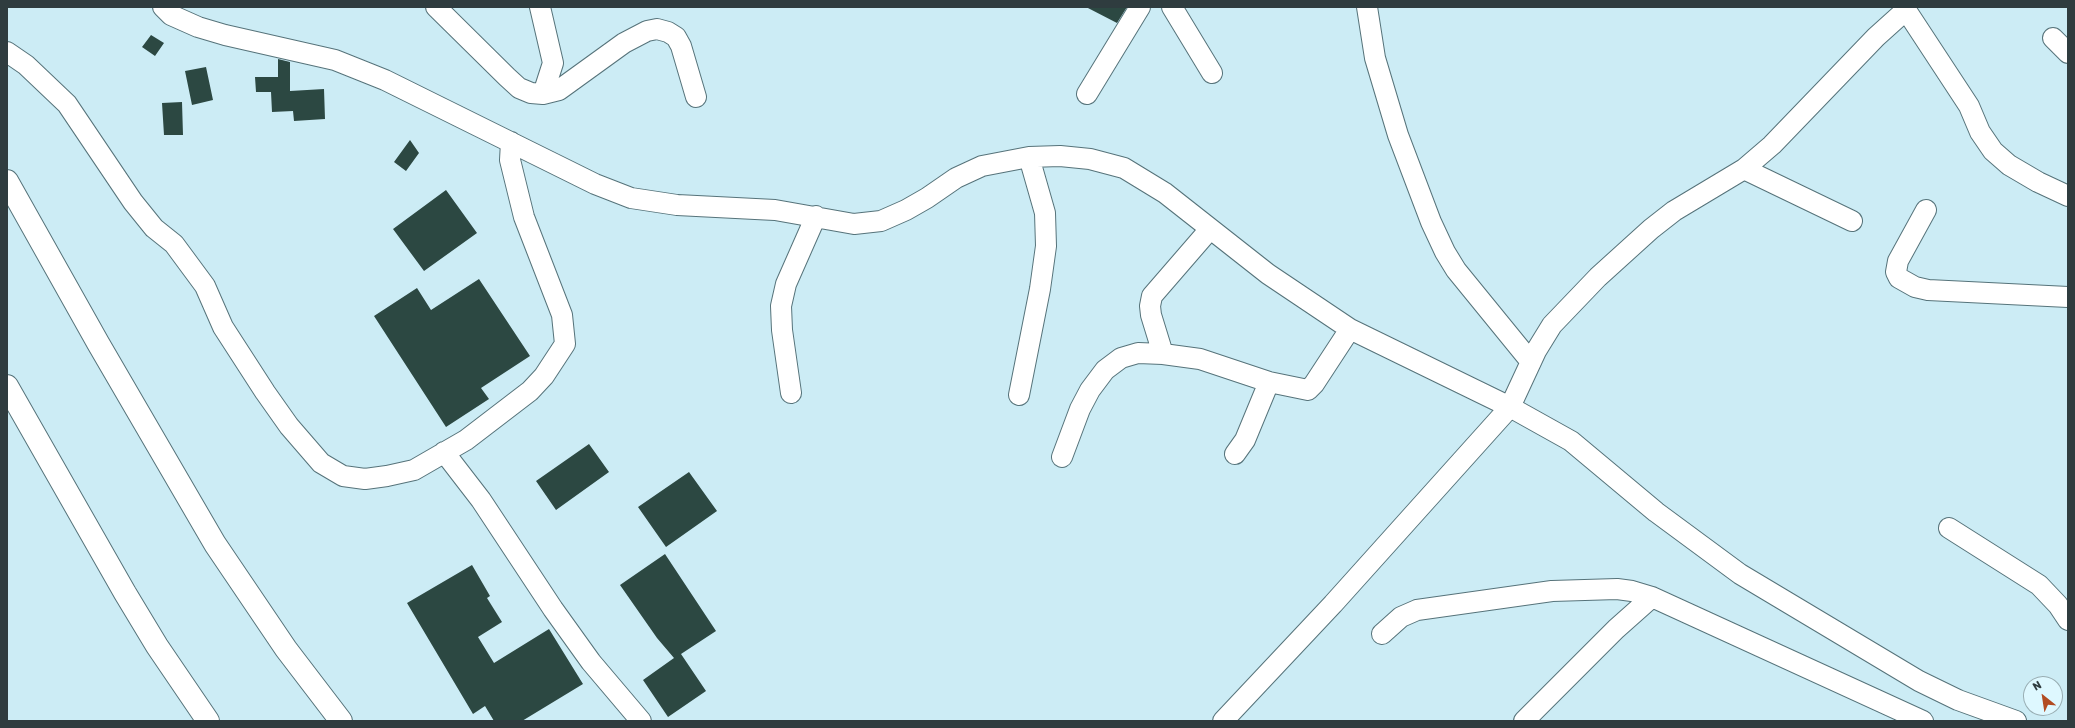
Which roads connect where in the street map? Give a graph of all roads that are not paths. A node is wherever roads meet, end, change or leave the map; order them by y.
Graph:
1 (163, 7) edge
2 (436, 7) edge
3 (540, 7) edge
4 (1140, 7) edge
5 (1172, 7) edge
6 (1367, 7) edge
7 (1905, 8) edge
8 (2053, 38) dead end
9 (7, 52) edge
10 (2068, 53) edge
11 (1212, 73) dead end
12 (543, 94) junction
13 (1087, 94) dead end
14 (696, 97) dead end
15 (511, 142) junction
16 (1029, 157) junction
17 (1744, 169) junction
18 (7, 181) edge
19 (2068, 196) edge
20 (1926, 210) dead end
21 (816, 216) junction
22 (1852, 221) dead end
23 (1210, 230) junction
24 (2068, 297) edge
25 (1350, 329) junction
26 (1163, 354) junction
27 (1531, 362) junction
28 (1269, 382) junction
29 (7, 386) edge
30 (791, 393) dead end
31 (1019, 396) dead end
32 (1510, 407) junction
33 (444, 452) junction
34 (1235, 454) dead end
35 (1062, 457) dead end
36 (1949, 528) dead end
37 (1652, 597) junction
38 (2068, 620) edge
39 (1382, 634) dead end
40 (208, 721) edge
41 (341, 721) edge
42 (641, 721) edge
43 (1223, 721) edge
44 (1524, 721) edge
45 (1923, 721) edge
46 (2016, 721) edge

1 - 15 street
2 - 12 street
3 - 12 street
4 - 13 street
5 - 11 street
6 - 27 street
7 - 17 street
7 - 19 street
8 - 10 street
9 - 33 street
12 - 14 street
15 - 21 street
15 - 33 street
16 - 21 street
16 - 23 street
16 - 31 street
17 - 22 street
17 - 27 street
18 - 41 highway
20 - 24 street
21 - 30 street
23 - 25 street
23 - 26 street
25 - 28 street
25 - 32 street
26 - 28 street
26 - 35 street
27 - 32 street
28 - 34 street
29 - 40 highway
32 - 43 street
32 - 46 street
33 - 42 street
36 - 38 street
37 - 39 street
37 - 44 street
37 - 45 street

